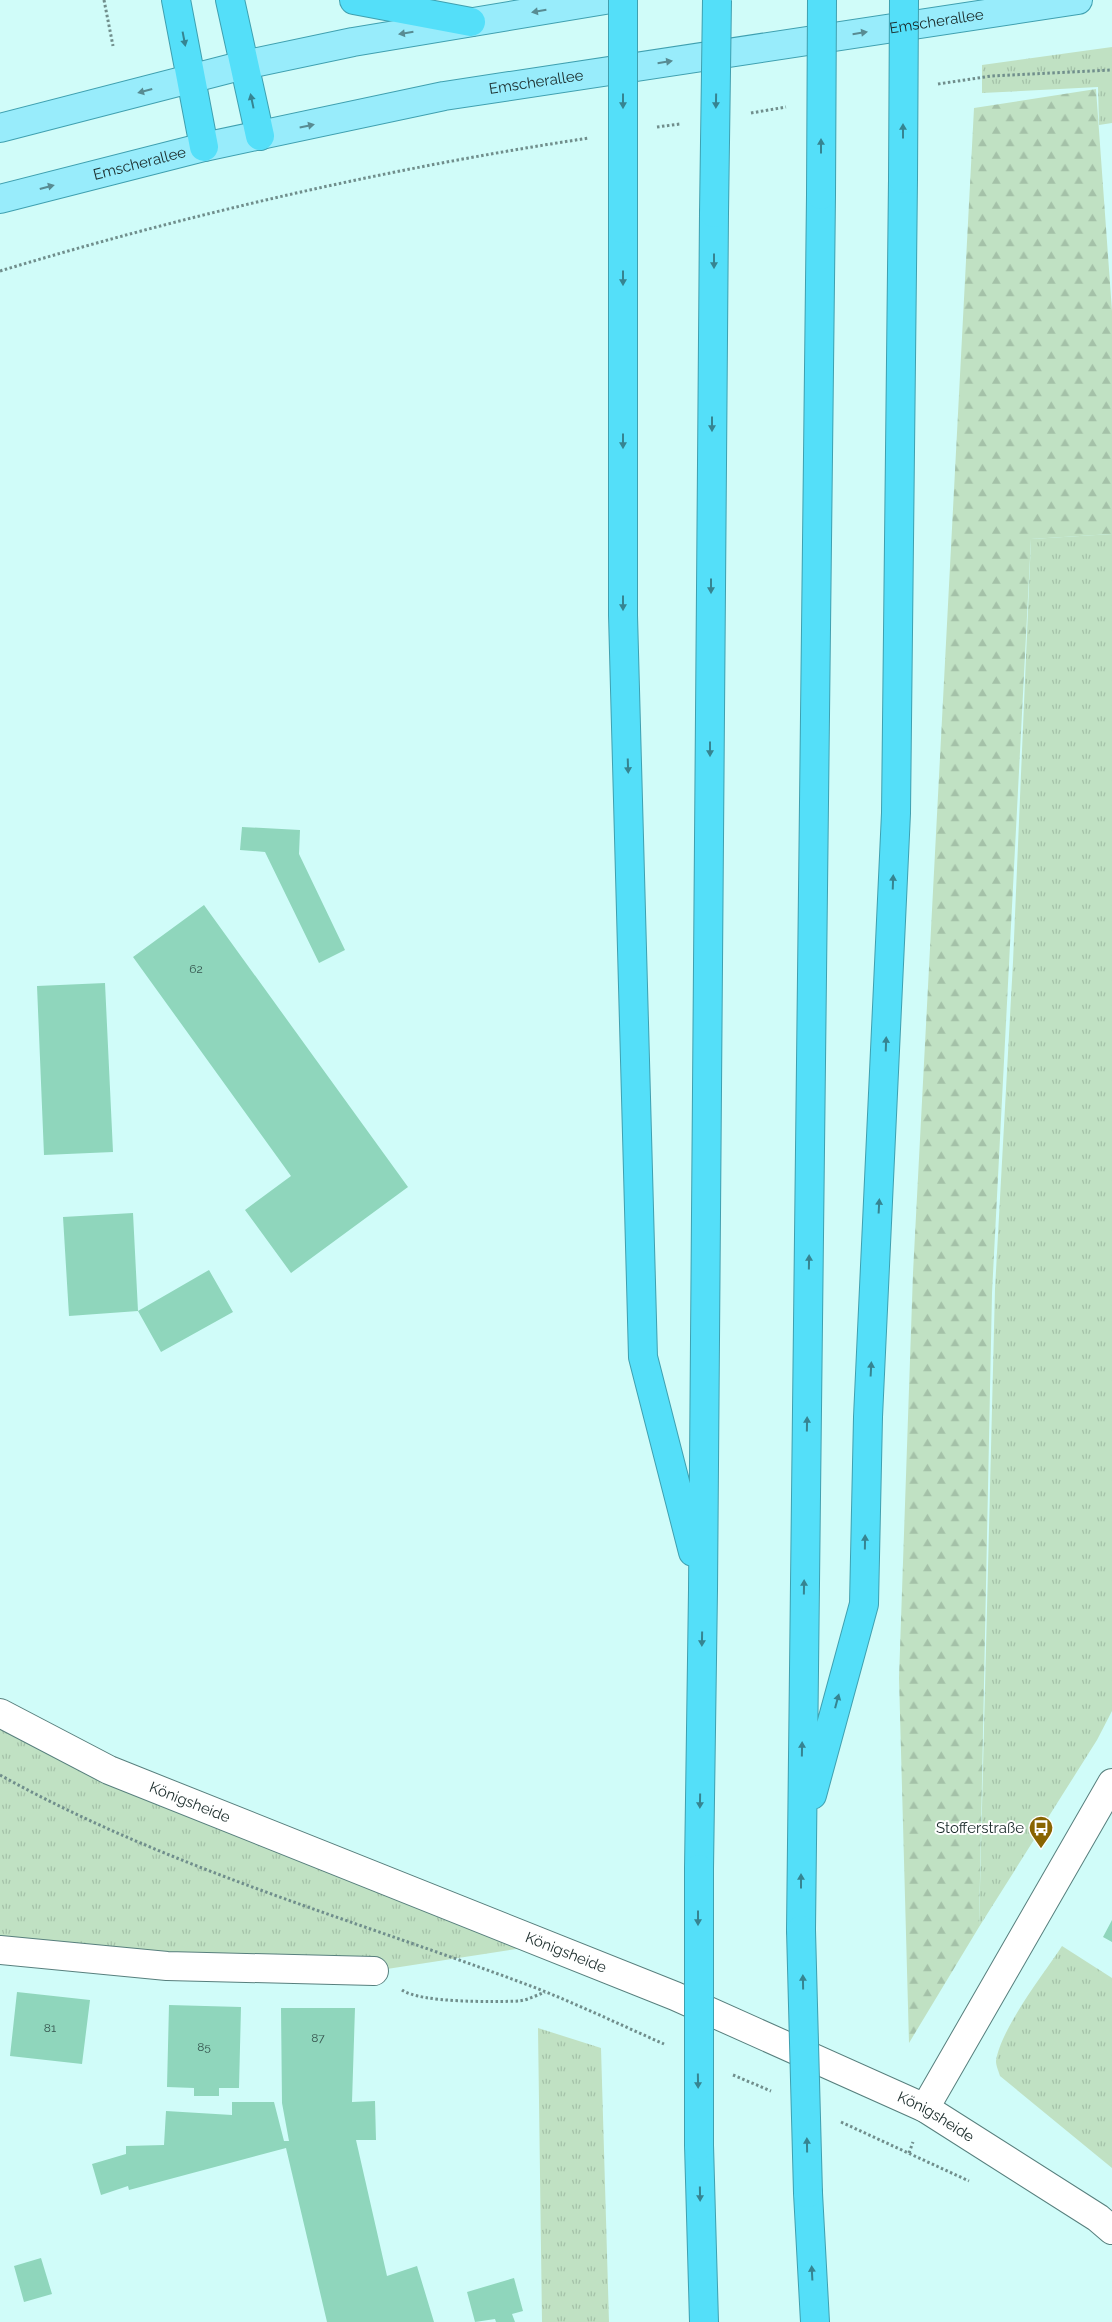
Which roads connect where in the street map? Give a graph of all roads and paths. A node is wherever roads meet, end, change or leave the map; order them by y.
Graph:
1 (104, 0) edge
2 (176, 0) edge
3 (230, 0) edge
4 (354, 0) edge
5 (604, 0) edge
6 (623, 0) edge
7 (717, 0) edge
8 (822, 0) edge
9 (904, 0) edge
10 (1078, 0) edge
11 (471, 22) junction
12 (113, 46) dead end
13 (244, 65) junction
14 (1112, 70) edge
15 (192, 78) junction
16 (932, 85) dead end
17 (787, 107) dead end
18 (748, 113) dead end
19 (690, 122) dead end
20 (0, 128) edge
21 (651, 128) dead end
22 (260, 136) junction
23 (593, 137) dead end
24 (204, 147) junction
25 (0, 199) edge
26 (0, 271) edge
27 (703, 1590) junction
28 (0, 1713) edge
29 (0, 1775) edge
30 (1112, 1783) edge
31 (801, 1833) junction
32 (0, 1950) edge
33 (374, 1971) dead end
34 (545, 1992) junction
35 (409, 1995) dead end
36 (673, 2048) dead end
37 (728, 2072) dead end
38 (774, 2092) dead end
39 (925, 2108) junction
40 (837, 2120) dead end
41 (976, 2185) dead end
42 (1112, 2230) edge
43 (704, 2322) edge
44 (815, 2322) edge

1 - 12 path
2 -> 15 highway
3 - 13 highway
4 - 11 highway
5 -> 11 main road
6 -> 27 highway, bridge
7 -> 27 highway, bridge
31 -> 8 highway, bridge
31 -> 9 highway, bridge
22 -> 10 main road, Emscherallee
11 -> 13 main road
13 - 15 main road
22 -> 13 highway
14 - 16 path
15 -> 20 main road
15 - 24 highway
17 - 18 path
19 - 21 path
22 - 24 main road, Emscherallee
23 - 26 path
25 -> 24 main road, Emscherallee
27 -> 43 highway, bridge
28 - 39 main road, Königsheide
29 - 34 path
30 - 39 main road
44 -> 31 highway, bridge
32 - 33 main road
34 - 35 path
34 - 36 path
37 - 38 path
39 - 42 main road, Königsheide
40 - 41 path

